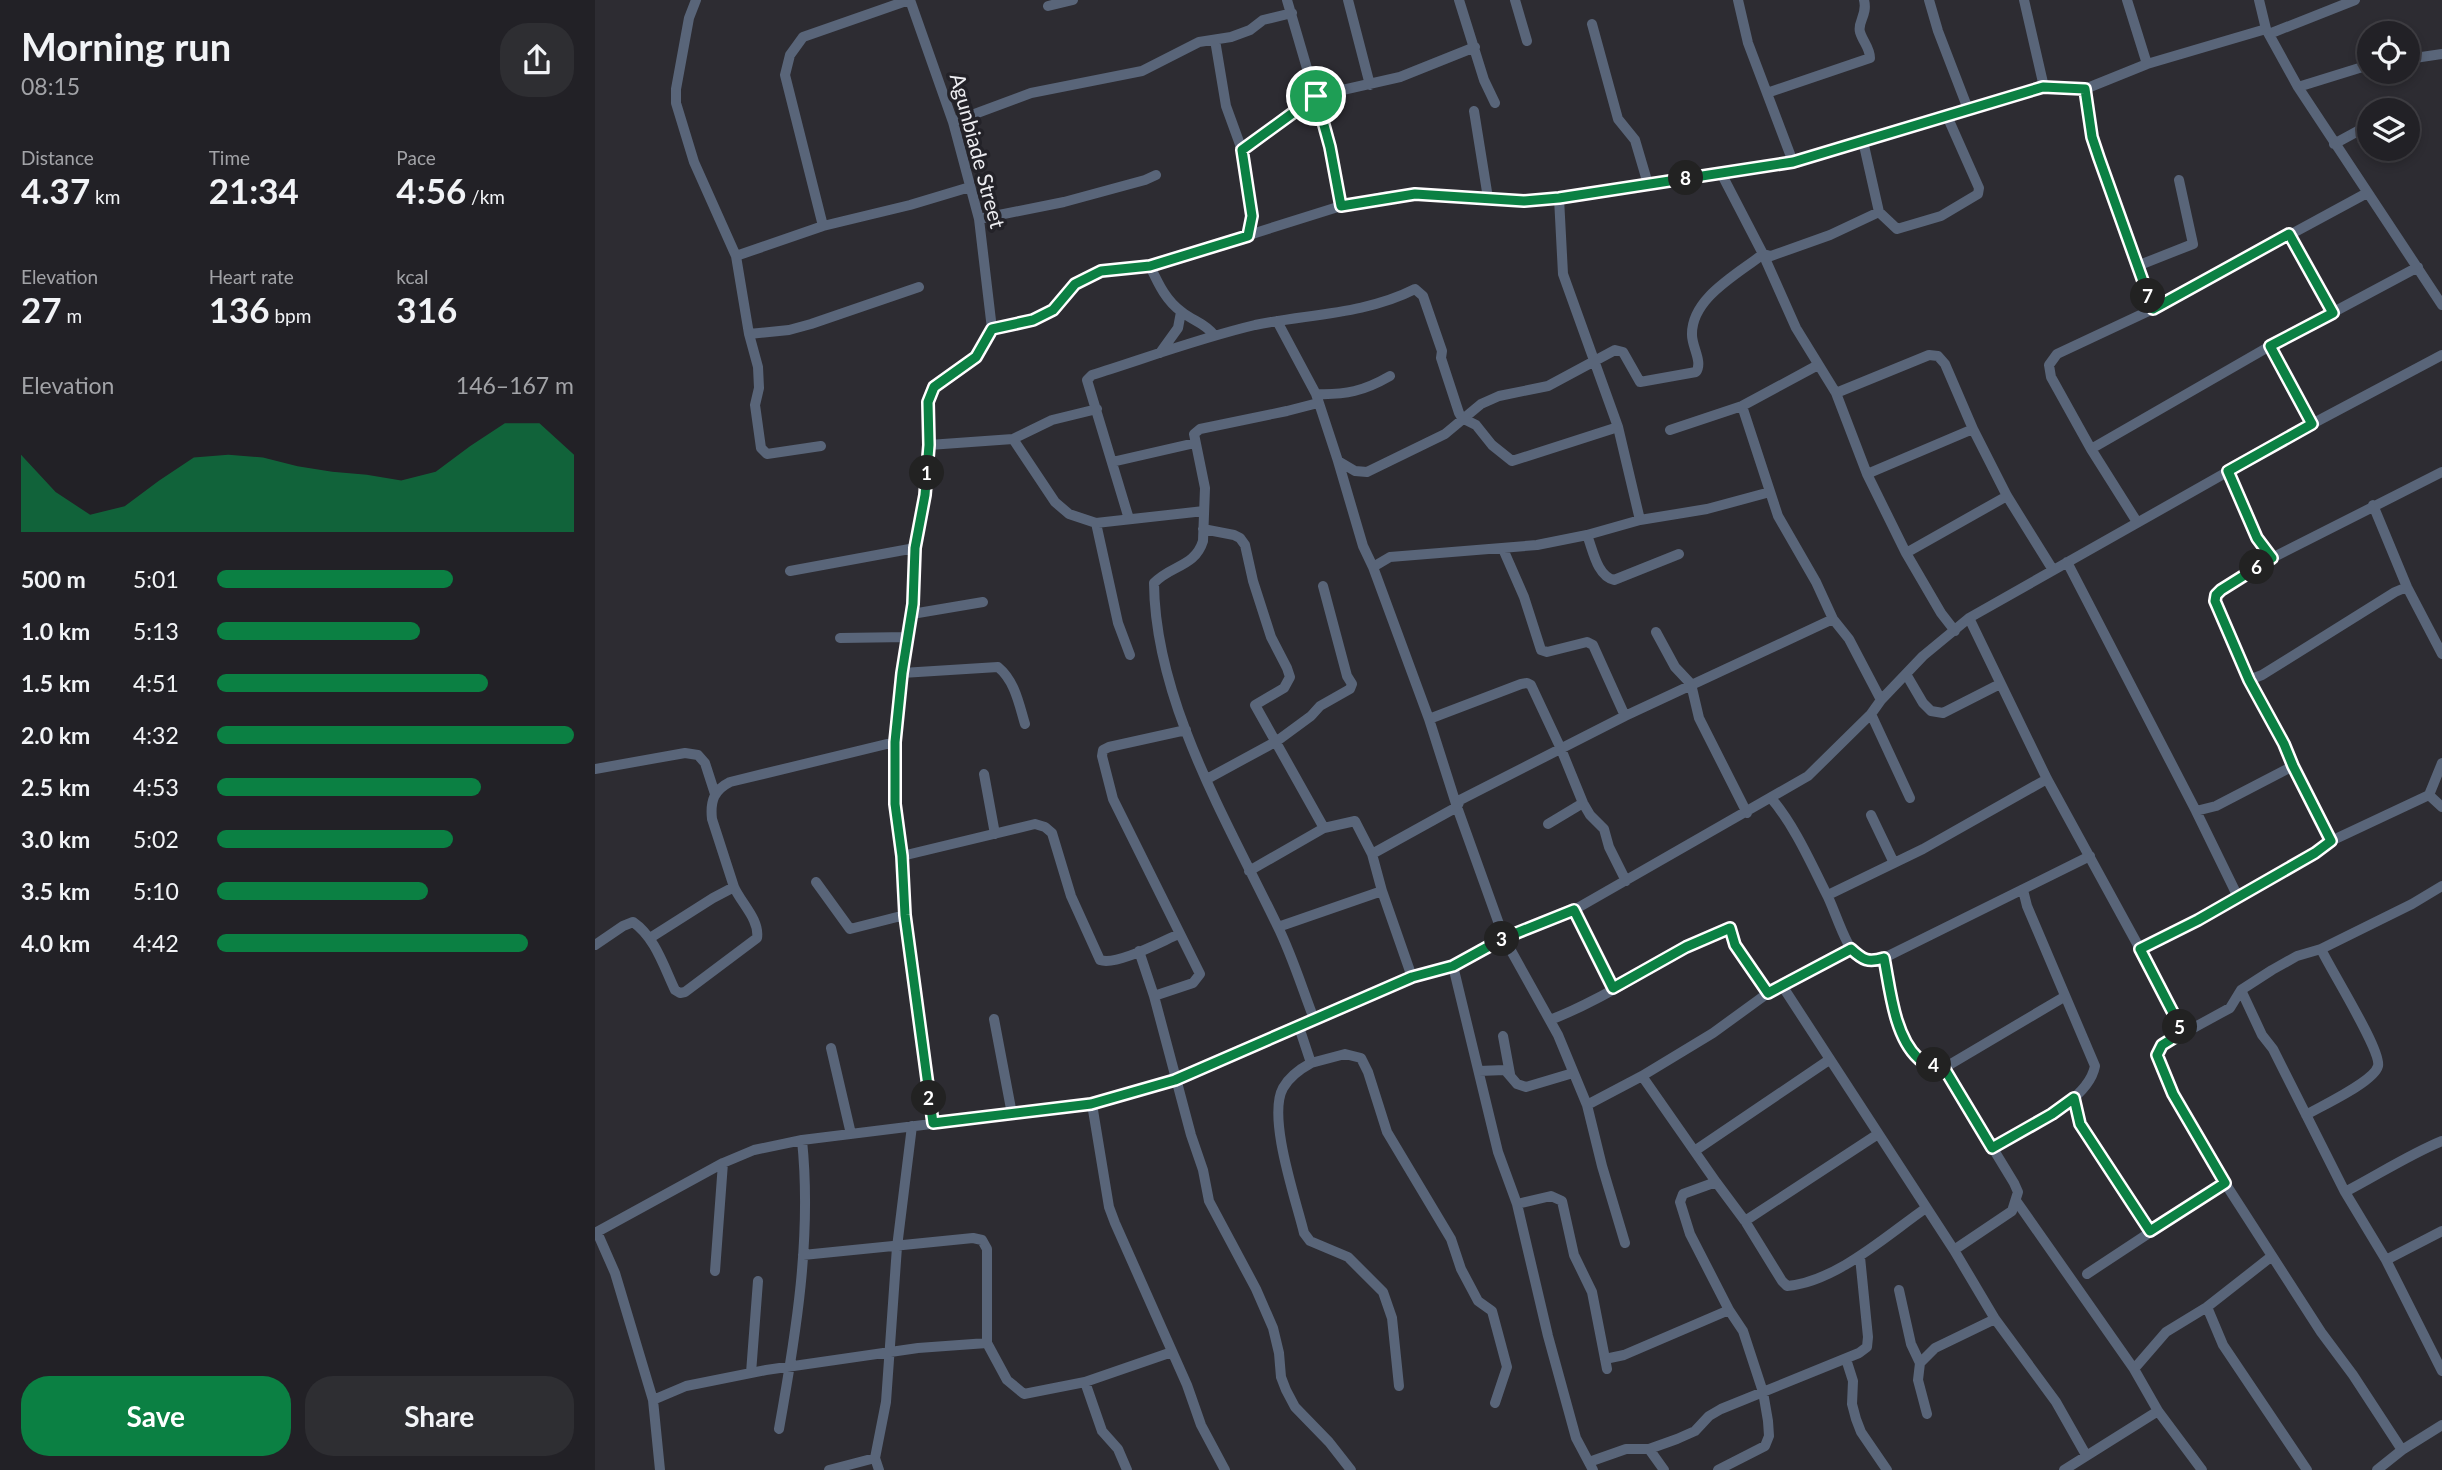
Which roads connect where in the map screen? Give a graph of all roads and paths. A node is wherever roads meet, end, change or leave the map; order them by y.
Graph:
1 (696, 0) edge
2 (909, 0) edge
3 (1073, 0) edge
4 (1287, 0) edge
5 (1348, 0) edge
6 (1459, 0) edge
7 (1515, 0) edge
8 (1738, 0) edge
9 (1864, 0) edge
10 (1929, 0) edge
11 (2024, 0) edge
12 (2127, 0) edge
13 (2259, 0) edge
14 (2355, 0) edge
15 (1048, 6) dead end
16 (1292, 13) junction
17 (1592, 24) dead end
18 (2267, 32) junction
19 (1215, 40) junction
20 (1527, 41) dead end
21 (1475, 47) junction
22 (2442, 54) edge
23 (2420, 57) edge
24 (2147, 64) junction
25 (2357, 69) edge
26 (1370, 85) junction
27 (2043, 87) junction
28 (2298, 87) junction
29 (2085, 89) junction
30 (1767, 93) junction
31 (1316, 96) junction
32 (1495, 103) dead end
33 (1968, 109) junction
34 (1474, 111) dead end
35 (1947, 116) junction
36 (953, 122) junction
37 (2357, 132) edge
38 (1863, 141) junction
39 (2335, 144) junction
40 (1242, 150) junction
41 (1793, 162) junction
42 (1721, 173) junction
43 (1156, 175) dead end
44 (2179, 180) dead end
45 (1649, 184) junction
46 (970, 187) junction
47 (2367, 193) junction
48 (1488, 198) junction
49 (1559, 198) junction
50 (1341, 206) junction
51 (1879, 212) junction
52 (979, 219) junction
53 (823, 226) junction
54 (2289, 234) junction
55 (1248, 236) junction
56 (1763, 254) junction
57 (736, 256) junction
58 (1150, 266) junction
59 (2137, 266) junction
60 (2418, 267) junction
61 (919, 287) dead end
62 (2442, 305) edge
63 (2153, 309) junction
64 (1181, 312) junction
65 (2333, 313) junction
66 (1277, 321) junction
67 (992, 329) junction
68 (749, 334) junction
69 (1214, 335) junction
70 (2270, 346) junction
71 (1160, 353) junction
72 (2442, 355) edge
73 (1593, 362) junction
74 (1818, 365) junction
75 (1390, 376) dead end
76 (1836, 393) junction
77 (1317, 398) junction
78 (1742, 406) junction
79 (1097, 409) junction
80 (1462, 418) junction
81 (2312, 424) junction
82 (1618, 427) junction
83 (1973, 429) junction
84 (1670, 430) dead end
85 (1013, 439) junction
86 (1195, 443) junction
87 (929, 445) junction
88 (821, 446) dead end
89 (2091, 449) junction
90 (1338, 460) junction
91 (1112, 462) junction
92 (2228, 471) junction
93 (2442, 472) edge
94 (1867, 474) junction
95 (1770, 492) junction
96 (2007, 496) junction
97 (2373, 505) junction
98 (1204, 510) junction
99 (1129, 519) junction
100 (1640, 520) junction
101 (2137, 522) junction
102 (1096, 523) junction
103 (1203, 528) junction
104 (1587, 536) junction
105 (915, 548) junction
106 (1503, 549) junction
107 (1679, 554) dead end
108 (1906, 554) junction
109 (2272, 558) junction
110 (2067, 562) junction
111 (1373, 567) junction
112 (2053, 570) junction
113 (790, 571) dead end
114 (1323, 586) dead end
115 (2407, 587) junction
116 (983, 602) dead end
117 (912, 614) junction
118 (1969, 618) junction
119 (1833, 619) junction
120 (1955, 631) junction
121 (1656, 632) dead end
122 (908, 637) junction
123 (840, 638) dead end
124 (2442, 654) edge
125 (1130, 655) dead end
126 (902, 673) junction
127 (1906, 674) junction
128 (2249, 680) junction
129 (1691, 684) junction
130 (2000, 684) junction
131 (1881, 700) junction
132 (1871, 714) junction
133 (1625, 716) junction
134 (1429, 719) junction
135 (1025, 724) dead end
136 (1187, 730) junction
137 (1276, 741) junction
138 (895, 742) junction
139 (1561, 749) junction
140 (2442, 763) edge
141 (2293, 766) junction
142 (595, 769) edge
143 (984, 774) dead end
144 (1207, 779) junction
145 (2047, 779) junction
146 (715, 794) junction
147 (2429, 795) junction
148 (1771, 798) junction
149 (1910, 798) dead end
150 (1583, 803) junction
151 (1457, 807) junction
152 (2442, 807) edge
153 (2196, 811) junction
154 (1747, 813) junction
155 (1871, 815) dead end
156 (1548, 824) dead end
157 (1324, 828) junction
158 (995, 834) junction
159 (2331, 841) junction
160 (1372, 854) junction
161 (902, 856) junction
162 (2090, 856) junction
163 (1894, 863) junction
164 (1249, 871) junction
165 (1626, 881) junction
166 (816, 882) dead end
167 (2442, 886) edge
168 (734, 887) junction
169 (2023, 890) junction
170 (1382, 891) junction
171 (1828, 895) junction
172 (2238, 897) junction
173 (1574, 910) junction
174 (905, 915) junction
175 (1278, 927) junction
176 (1179, 934) junction
177 (650, 938) junction
178 (1504, 938) junction
179 (595, 944) edge
180 (1851, 949) junction
181 (2140, 949) junction
182 (2321, 949) junction
183 (1139, 951) junction
184 (1884, 958) junction
185 (1453, 966) junction
186 (1755, 975) junction
187 (1412, 977) junction
188 (1783, 987) junction
189 (1613, 988) junction
190 (2241, 990) junction
191 (1768, 993) junction
192 (1154, 996) junction
193 (2064, 997) junction
194 (1754, 1003) junction
195 (994, 1019) dead end
196 (1314, 1019) junction
197 (1550, 1020) junction
198 (1299, 1027) junction
199 (2183, 1032) junction
200 (1503, 1036) dead end
201 (831, 1048) dead end
202 (1829, 1060) junction
203 (1311, 1063) junction
204 (1944, 1068) junction
205 (1479, 1071) junction
206 (1573, 1073) junction
207 (1510, 1074) junction
208 (1642, 1076) junction
209 (1175, 1080) junction
210 (2074, 1098) junction
211 (1091, 1104) junction
212 (1587, 1105) junction
213 (1012, 1114) junction
214 (2306, 1115) junction
215 (933, 1123) junction
216 (912, 1126) junction
217 (851, 1134) junction
218 (1878, 1134) junction
219 (802, 1140) junction
220 (2442, 1142) edge
221 (1992, 1148) junction
222 (1696, 1150) junction
223 (723, 1163) junction
224 (1716, 1182) junction
225 (2225, 1183) junction
226 (2345, 1192) junction
227 (2017, 1202) junction
228 (1517, 1204) junction
229 (1926, 1208) junction
230 (1745, 1221) junction
231 (2150, 1231) junction
232 (2442, 1231) edge
233 (596, 1232) edge
234 (1625, 1243) dead end
235 (897, 1247) junction
236 (1954, 1250) junction
237 (803, 1255) junction
238 (2272, 1256) junction
239 (1860, 1257) junction
240 (2386, 1260) junction
241 (715, 1271) dead end
242 (2087, 1274) dead end
243 (758, 1281) dead end
244 (1899, 1290) dead end
245 (2207, 1307) junction
246 (1729, 1310) junction
247 (1995, 1319) junction
248 (987, 1343) junction
249 (888, 1352) junction
250 (1172, 1352) junction
251 (1846, 1359) junction
252 (1920, 1363) junction
253 (790, 1368) junction
254 (2134, 1368) junction
255 (2442, 1371) edge
256 (751, 1373) junction
257 (1085, 1382) junction
258 (1399, 1385) dead end
259 (1763, 1392) junction
260 (653, 1400) junction
261 (1495, 1403) dead end
262 (2158, 1411) junction
263 (1927, 1415) dead end
264 (2442, 1424) edge
265 (779, 1429) dead end
266 (1649, 1449) junction
267 (2402, 1450) junction
268 (2086, 1455) junction
269 (875, 1458) junction
270 (1591, 1466) edge
271 (660, 1470) edge
272 (829, 1470) edge
273 (879, 1470) edge
274 (1127, 1470) edge
275 (1225, 1470) edge
276 (1351, 1470) edge
277 (1664, 1470) edge
278 (1718, 1470) edge
279 (1887, 1470) edge
280 (2064, 1470) edge
281 (2202, 1470) edge
282 (2307, 1470) edge
283 (2377, 1470) edge

1 - 57 street
2 - 36 street, Agunbiade Street
2 - 53 street
3 - 15 street
4 - 16 street
5 - 26 street
6 - 21 street
7 - 20 street
8 - 30 street
9 - 30 street
10 - 33 street
11 - 27 street
12 - 24 street
13 - 18 street
14 - 18 street
16 - 19 street
16 - 31 street
17 - 45 street
18 - 24 street
18 - 28 street
19 - 36 street
19 - 40 street
21 - 26 street
21 - 32 street
22 - 23 street
24 - 29 street
25 - 28 street
26 - 31 street
27 - 29 street
27 - 33 street
28 - 39 street
29 - 59 street
30 - 41 street
31 - 40 street
31 - 50 street
33 - 35 street
34 - 48 street
35 - 38 street
35 - 51 street
36 - 46 street, Agunbiade Street
37 - 39 street
38 - 41 street
38 - 51 street
39 - 47 street
40 - 55 street
41 - 42 street
42 - 45 street
42 - 56 street
43 - 52 street
44 - 59 street
45 - 49 street
46 - 52 street, Agunbiade Street
46 - 53 street
47 - 54 street
47 - 60 street
48 - 49 street
48 - 50 street
49 - 73 street
50 - 55 street
51 - 56 street
52 - 67 street, Agunbiade Street
53 - 57 street
54 - 63 street
54 - 65 street
55 - 58 street
56 - 73 street
56 - 74 street
57 - 68 street
58 - 64 street
58 - 67 street
59 - 63 street
60 - 62 street
60 - 65 street
61 - 68 street
63 - 89 street
64 - 69 street
64 - 71 street
65 - 70 street
66 - 69 street
66 - 77 street
66 - 80 street
67 - 87 street
68 - 88 street
69 - 71 street
70 - 81 street
70 - 89 street
71 - 79 street
72 - 81 street
73 - 80 street
73 - 82 street
74 - 76 street
74 - 78 street
75 - 77 street
76 - 83 street
76 - 94 street
77 - 86 street
77 - 90 street
78 - 84 street
78 - 95 street
79 - 85 street
79 - 91 street
80 - 82 street
80 - 90 street
81 - 92 street
82 - 100 street
83 - 94 street
83 - 96 street
85 - 87 street
85 - 102 street
86 - 91 street
86 - 98 street
87 - 105 street
89 - 101 street
90 - 111 street
91 - 99 street
92 - 101 street
92 - 109 street
93 - 97 street
94 - 108 street
95 - 100 street
95 - 119 street
96 - 108 street
96 - 112 street
97 - 109 street
97 - 115 street
98 - 99 street
98 - 103 street
99 - 102 street
100 - 104 street
101 - 110 street
102 - 125 street
103 - 136 street
103 - 137 street
104 - 106 street
104 - 107 street
105 - 113 street
105 - 117 street
106 - 111 street
106 - 133 street
108 - 120 street
109 - 128 street
110 - 112 street
110 - 153 street
111 - 134 street
112 - 118 street
114 - 137 street
115 - 124 street
115 - 128 street
116 - 117 street
117 - 122 street
118 - 120 street
118 - 130 street
119 - 129 street
119 - 131 street
120 - 127 street
121 - 129 street
122 - 123 street
122 - 126 street
126 - 135 street
126 - 138 street
127 - 130 street
127 - 131 street
128 - 141 street
129 - 133 street
129 - 154 street
130 - 145 street
131 - 132 street
132 - 148 street
132 - 149 street
133 - 139 street
134 - 139 street
134 - 151 street
136 - 144 street
136 - 176 street
137 - 144 street
137 - 157 street
138 - 146 street
138 - 161 street
139 - 150 street
139 - 151 street
140 - 147 street
141 - 153 street
141 - 159 street
142 - 146 street
143 - 158 street
144 - 164 street
145 - 162 street
145 - 163 street
146 - 168 street
147 - 152 street
147 - 159 street
148 - 154 street
148 - 171 street
150 - 156 street
150 - 165 street
151 - 160 street
151 - 178 street
153 - 172 street
154 - 165 street
155 - 163 street
157 - 160 street
157 - 164 street
158 - 161 street
158 - 183 street
159 - 172 street
160 - 170 street
161 - 174 street
162 - 169 street
162 - 181 street
163 - 171 street
164 - 175 street
165 - 173 street
166 - 174 street
167 - 182 street
168 - 177 street
168 - 177 street
169 - 184 street
169 - 193 street
170 - 175 street
170 - 187 street
171 - 180 street
172 - 181 street
173 - 178 street
173 - 189 street
174 - 215 street
175 - 196 street
176 - 183 street
176 - 192 street
177 - 179 street
178 - 185 street
178 - 197 street
180 - 184 street
180 - 188 street
181 - 199 street
182 - 190 street
182 - 214 street
183 - 192 street
184 - 204 street
185 - 187 street
185 - 205 street
186 - 189 street
186 - 191 street
186 - 194 street
187 - 196 street
188 - 191 street
188 - 202 street
189 - 197 street
190 - 199 street
190 - 214 street
191 - 194 street
192 - 209 street
193 - 204 street
193 - 210 street
194 - 208 street
195 - 213 street
196 - 198 street
197 - 206 street
198 - 203 street
198 - 209 street
199 - 225 street
200 - 207 street
201 - 217 street
202 - 218 street
202 - 222 street
203 - 258 street
203 - 261 street
204 - 221 street
205 - 207 street
205 - 228 street
206 - 207 street
206 - 212 street
208 - 212 street
208 - 222 street
209 - 211 street
209 - 276 street
210 - 221 street
210 - 231 street
211 - 213 street
211 - 250 street
212 - 234 street
213 - 215 street
214 - 226 street
215 - 216 street
216 - 217 street
216 - 235 street
217 - 219 street
218 - 229 street
218 - 230 street
219 - 223 street
219 - 237 street
220 - 226 street
221 - 227 street
222 - 224 street
223 - 233 street
223 - 241 street
224 - 230 street
224 - 246 street
225 - 231 street
225 - 238 street
226 - 240 street
227 - 236 street
227 - 254 street
228 - 246 street
228 - 270 street
229 - 236 street
229 - 239 street
230 - 239 street
231 - 242 street
232 - 240 street
233 - 260 street
235 - 237 street
235 - 248 street
235 - 249 street
236 - 247 street
237 - 253 street
238 - 245 street
238 - 267 street
239 - 251 street
240 - 255 street
243 - 256 street
244 - 252 street
245 - 254 street
245 - 282 street
246 - 259 street
247 - 252 street
247 - 268 street
248 - 249 street
248 - 257 street
249 - 253 street
249 - 269 street
250 - 257 street
250 - 275 street
251 - 259 street
251 - 279 street
252 - 263 street
253 - 256 street
253 - 265 street
254 - 262 street
256 - 260 street
257 - 274 street
259 - 266 street
259 - 278 street
260 - 271 street
262 - 268 street
262 - 281 street
264 - 267 street
266 - 270 street
266 - 277 street
267 - 283 street
268 - 280 street
269 - 272 street
269 - 273 street

